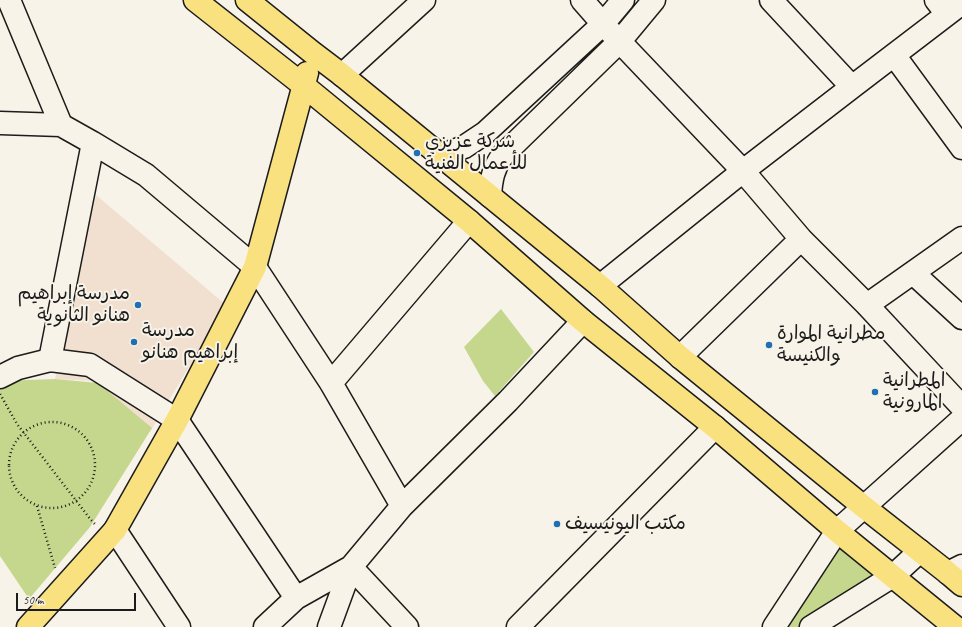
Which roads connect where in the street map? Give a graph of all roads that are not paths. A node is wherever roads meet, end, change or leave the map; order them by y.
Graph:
1 (9, 0) edge
2 (195, 0) edge
3 (247, 0) edge
4 (582, 0) edge
5 (623, 0) edge
6 (654, 0) edge
7 (772, 0) edge
8 (422, 1) edge
9 (948, 6) edge
10 (603, 24) junction
11 (620, 41) junction
12 (313, 54) junction
13 (894, 55) junction
14 (342, 75) junction
15 (303, 85) junction
16 (852, 87) junction
17 (0, 123) edge
18 (61, 125) junction
19 (93, 143) junction
20 (962, 148) edge
21 (440, 156) junction
22 (743, 171) junction
23 (490, 196) junction
24 (468, 221) junction
25 (962, 238) edge
26 (801, 239) junction
27 (255, 267) junction
28 (913, 273) junction
29 (600, 286) junction
30 (867, 305) junction
31 (962, 318) edge
32 (583, 321) junction
33 (680, 357) junction
34 (50, 360) junction
35 (0, 377) edge
36 (331, 383) junction
37 (962, 407) edge
38 (962, 419) edge
39 (177, 420) junction
40 (715, 427) junction
41 (402, 506) junction
42 (864, 507) junction
43 (837, 531) junction
44 (112, 533) junction
45 (920, 551) junction
46 (351, 567) junction
47 (957, 574) edge
48 (893, 576) junction
49 (296, 598) junction
50 (28, 627) edge
51 (178, 627) edge
52 (266, 627) edge
53 (328, 627) edge
54 (407, 627) edge
55 (518, 627) edge
56 (774, 627) edge
57 (811, 627) edge
58 (955, 627) edge

1 - 18 street
2 - 15 main road
3 - 12 main road
4 - 10 street
5 - 10 street
6 - 11 street
7 - 16 street
8 - 14 street
9 - 13 street
10 - 11 street
10 - 21 street
11 - 22 street
11 - 23 street
12 - 14 main road
12 - 15 main road
13 - 16 street
13 - 20 street
14 - 21 main road
15 - 24 main road
15 - 27 main road
16 - 22 street
17 - 18 street
18 - 19 street
19 - 27 street
19 - 34 street
21 - 23 main road
22 - 26 street
22 - 29 street
23 - 29 main road
24 - 32 main road
24 - 36 street
25 - 28 street
26 - 30 street
26 - 33 street
27 - 36 street
27 - 39 main road
28 - 30 street
28 - 31 street
29 - 33 main road
30 - 37 street
32 - 40 main road
32 - 41 street
33 - 42 main road
34 - 35 street
34 - 39 street
36 - 41 street
38 - 42 street
39 - 44 main road
39 - 49 street
40 - 43 main road
40 - 55 street
41 - 46 street
42 - 43 street
42 - 45 main road
43 - 48 main road
43 - 56 street
44 - 50 main road
44 - 51 street
45 - 47 main road
45 - 48 street
46 - 49 street
46 - 53 street
46 - 54 street
48 - 57 street
48 - 58 main road
49 - 52 street

